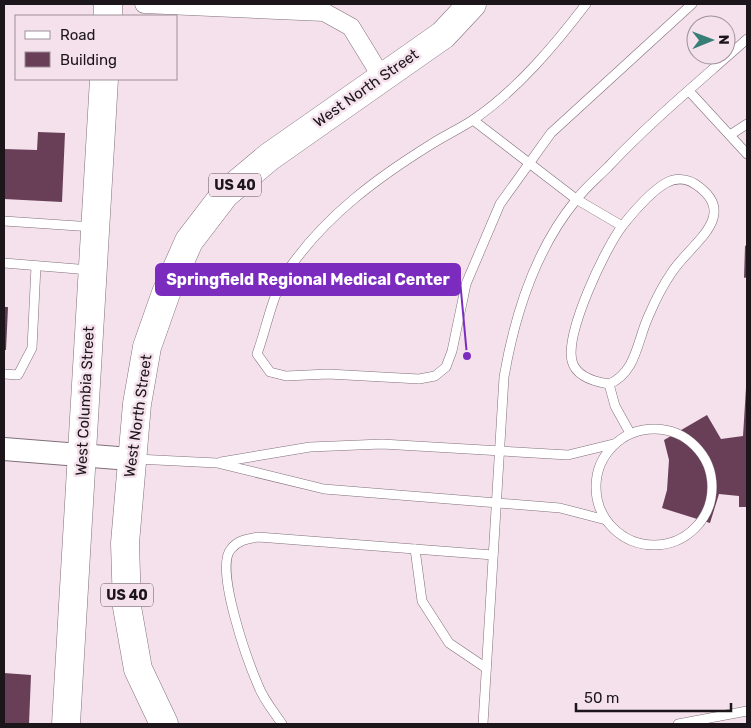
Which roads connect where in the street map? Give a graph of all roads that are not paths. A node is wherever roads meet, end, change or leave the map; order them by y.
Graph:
1 (144, 4) edge
2 (472, 4) edge
3 (586, 4) edge
4 (692, 4) edge
5 (325, 8) edge
6 (747, 39) edge
7 (381, 76) junction
8 (104, 80) edge
9 (689, 91) junction
10 (473, 120) junction
11 (747, 124) edge
12 (730, 135) junction
13 (747, 154) edge
14 (529, 162) junction
15 (576, 199) junction
16 (4, 221) edge
17 (622, 226) junction
18 (95, 227) junction
19 (4, 263) edge
20 (36, 266) junction
21 (93, 271) junction
22 (4, 374) edge
23 (609, 384) junction
24 (630, 433) junction
25 (613, 444) junction
26 (4, 449) edge
27 (500, 450) junction
28 (82, 454) junction
29 (130, 459) junction
30 (216, 462) junction
31 (497, 502) junction
32 (606, 520) junction
33 (415, 549) junction
34 (493, 555) junction
35 (486, 668) junction
36 (747, 711) edge
37 (66, 724) edge
38 (164, 724) edge
39 (282, 724) edge
40 (483, 724) edge
41 (678, 724) edge

1 - 5 street
2 - 7 main road, West North Street / US 40
3 - 10 lane
4 - 14 lane
5 - 7 street
6 - 9 lane
7 - 29 main road, West North Street / US 40
8 - 18 main road, West Columbia Street
9 - 12 lane
9 - 15 lane
10 - 14 lane
10 - 14 lane
11 - 12 lane
12 - 13 lane
14 - 15 lane
15 - 17 lane
15 - 27 lane
16 - 18 lane
17 - 23 lane
17 - 23 lane
18 - 21 main road, West Columbia Street
19 - 20 lane
20 - 21 lane
20 - 22 lane
21 - 28 main road, West Columbia Street
23 - 24 lane
24 - 25 lane
24 - 32 lane
25 - 27 lane
25 - 32 lane
26 - 28 street
27 - 30 lane
27 - 31 lane
28 - 29 street
28 - 37 main road, West Columbia Street
29 - 30 lane
29 - 38 main road, West North Street / US 40
30 - 31 lane
31 - 32 lane
31 - 34 lane
33 - 34 lane
33 - 35 lane
33 - 39 lane
34 - 35 lane
35 - 40 lane
36 - 41 lane

